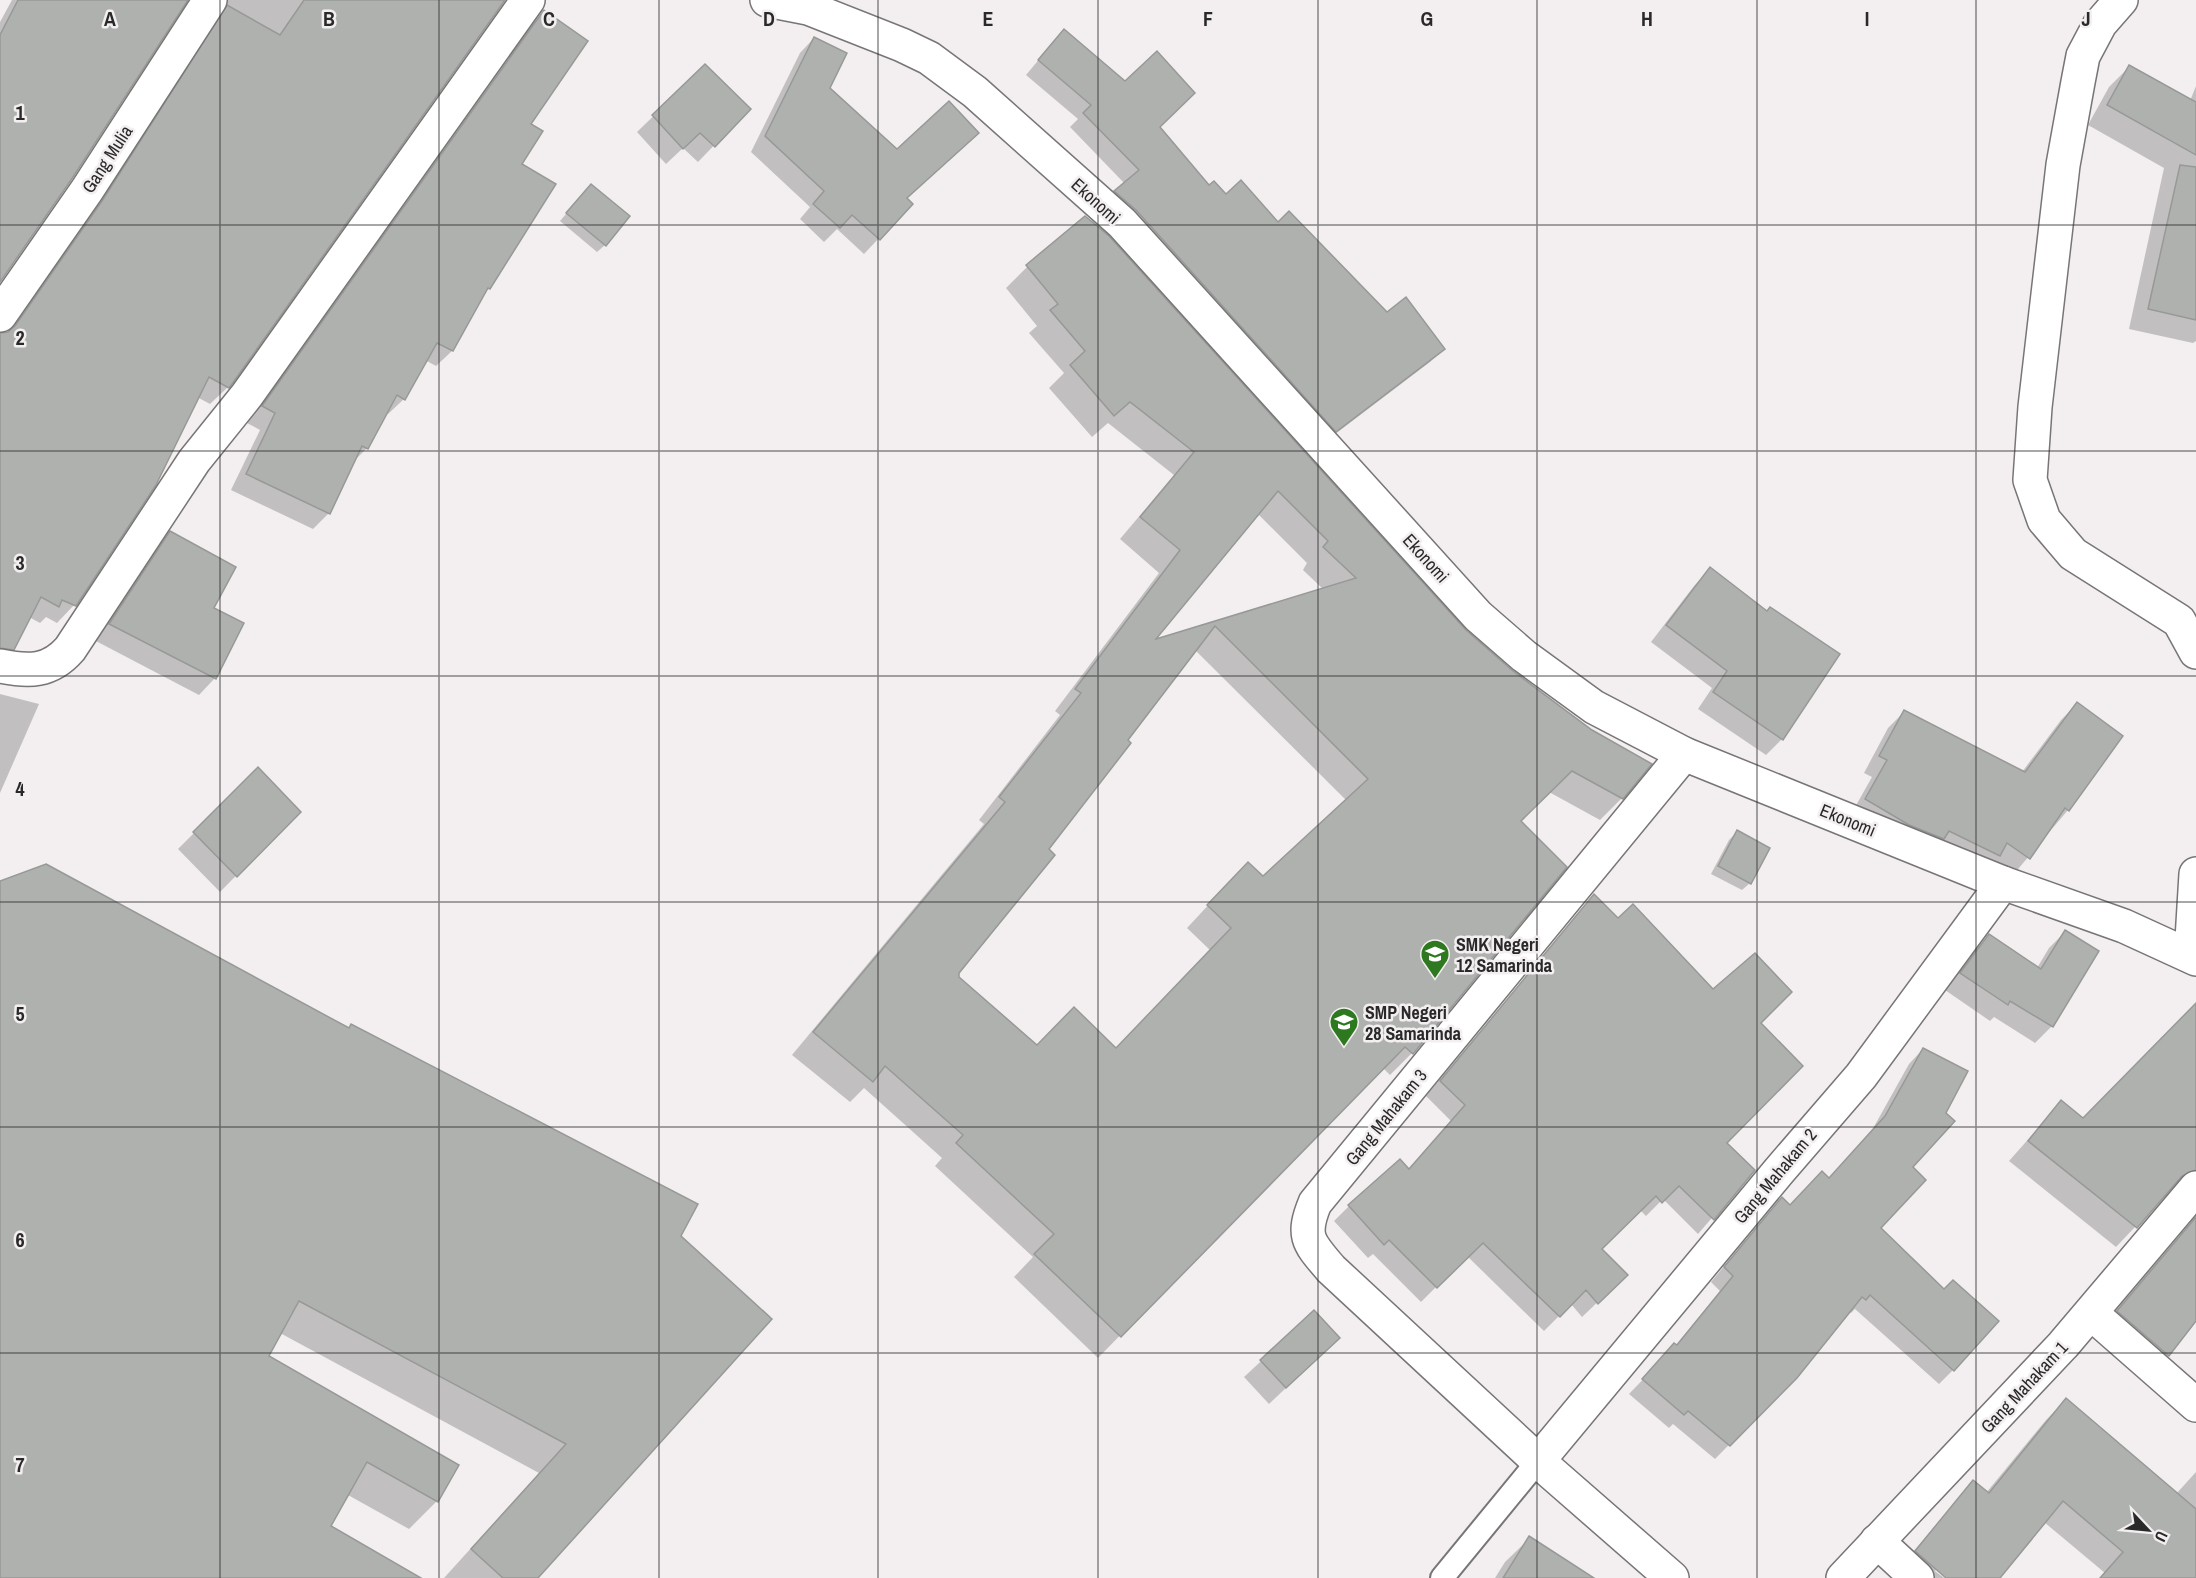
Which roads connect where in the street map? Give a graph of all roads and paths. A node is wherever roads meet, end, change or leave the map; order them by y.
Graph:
1 (210, 0) edge
2 (528, 0) edge
3 (767, 0) edge
4 (2121, 0) edge
5 (0, 315) edge
6 (2196, 652) edge
7 (0, 666) edge
8 (1684, 754) junction
9 (2196, 874) edge
10 (2003, 883) junction
11 (2194, 957) edge
12 (2196, 1188) edge
13 (2091, 1313) junction
14 (2196, 1405) edge
15 (1538, 1461) junction
16 (1877, 1541) junction
17 (1442, 1578) edge
18 (1672, 1578) edge
19 (1843, 1578) edge
20 (1917, 1578) edge

1 - 5 street, Gang Mulia
2 - 7 street
3 - 8 street, Ekonomi
4 - 6 street
8 - 10 street, Ekonomi
8 - 15 street, Gang Mahakam 3
9 - 11 street
10 - 11 street, Ekonomi
10 - 15 street, Gang Mahakam 2
12 - 13 street, Gang Mahakam 1
13 - 14 street
13 - 16 street, Gang Mahakam 1
15 - 17 lane
15 - 18 street
16 - 19 street, Gang Mahakam 1
16 - 20 street

